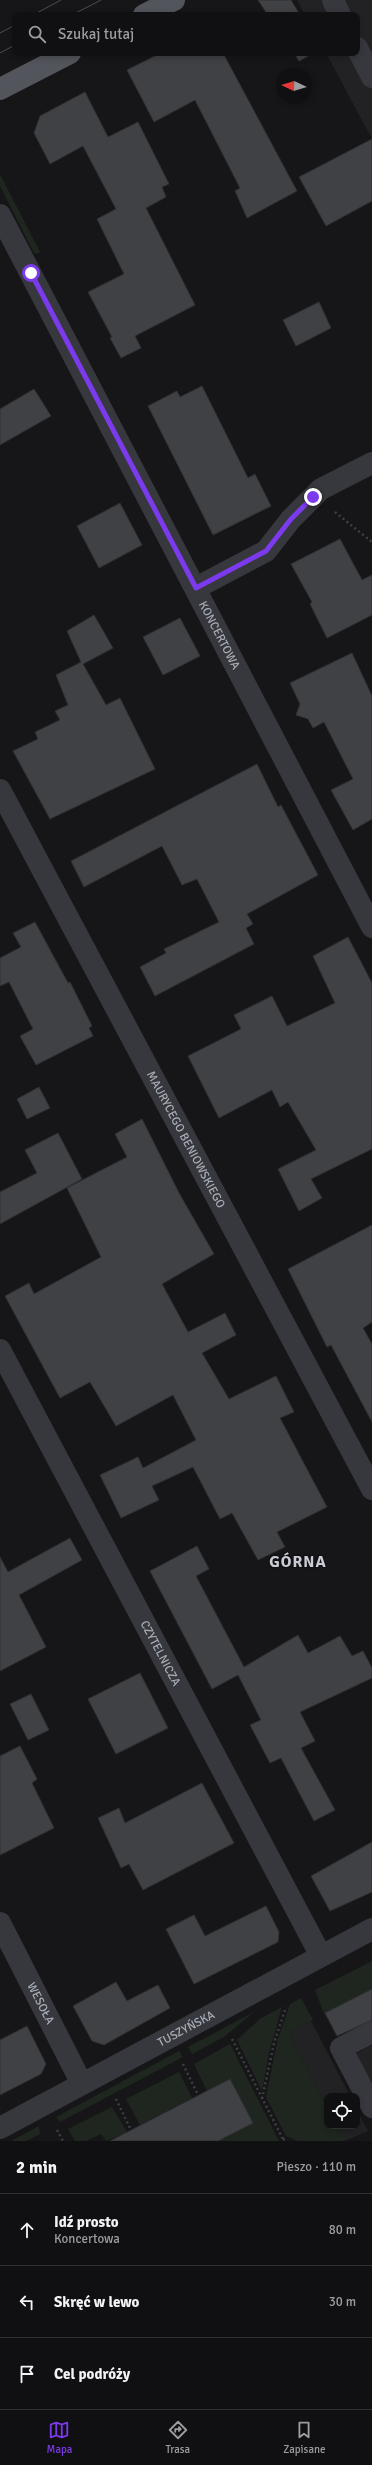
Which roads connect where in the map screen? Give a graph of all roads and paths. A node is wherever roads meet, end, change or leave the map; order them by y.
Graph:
1 (174, 0) edge
2 (333, 0) edge
3 (150, 12) edge
4 (339, 12) edge
5 (360, 54) edge
6 (64, 56) edge
7 (372, 77) edge
8 (0, 89) edge
9 (0, 215) edge
10 (372, 462) edge
11 (313, 497) junction
12 (372, 542) edge
13 (196, 588) junction
14 (0, 790) edge
15 (372, 927) edge
16 (0, 1350) edge
17 (372, 1489) edge
18 (0, 1923) edge
19 (372, 1929) edge
20 (321, 1956) junction
21 (287, 2000) dead end
22 (372, 2032) edge
23 (232, 2039) dead end
24 (183, 2064) dead end
25 (82, 2084) junction
26 (198, 2095) dead end
27 (116, 2099) dead end
28 (262, 2099) junction
29 (372, 2107) edge
30 (0, 2128) edge
31 (57, 2130) dead end
32 (131, 2130) dead end
33 (283, 2140) edge
34 (63, 2141) edge
35 (288, 2141) edge

1 - 3 main road
2 - 4 street
5 - 7 street
6 - 8 main road
9 - 13 street, KONCERTOWA
10 - 11 street
11 - 12 path
11 - 13 street
13 - 15 street, KONCERTOWA
14 - 17 street, MAURYCEGO BENIOWSKIEGO
16 - 20 street, CZYTELNICZA
18 - 25 street, WESOŁA
19 - 20 street, TUSZYŃSKA
20 - 25 street, TUSZYŃSKA
21 - 28 path
22 - 29 street
23 - 28 path
24 - 26 path
25 - 30 street, TUSZYŃSKA
27 - 32 path
28 - 33 path
31 - 34 path
33 - 35 path

